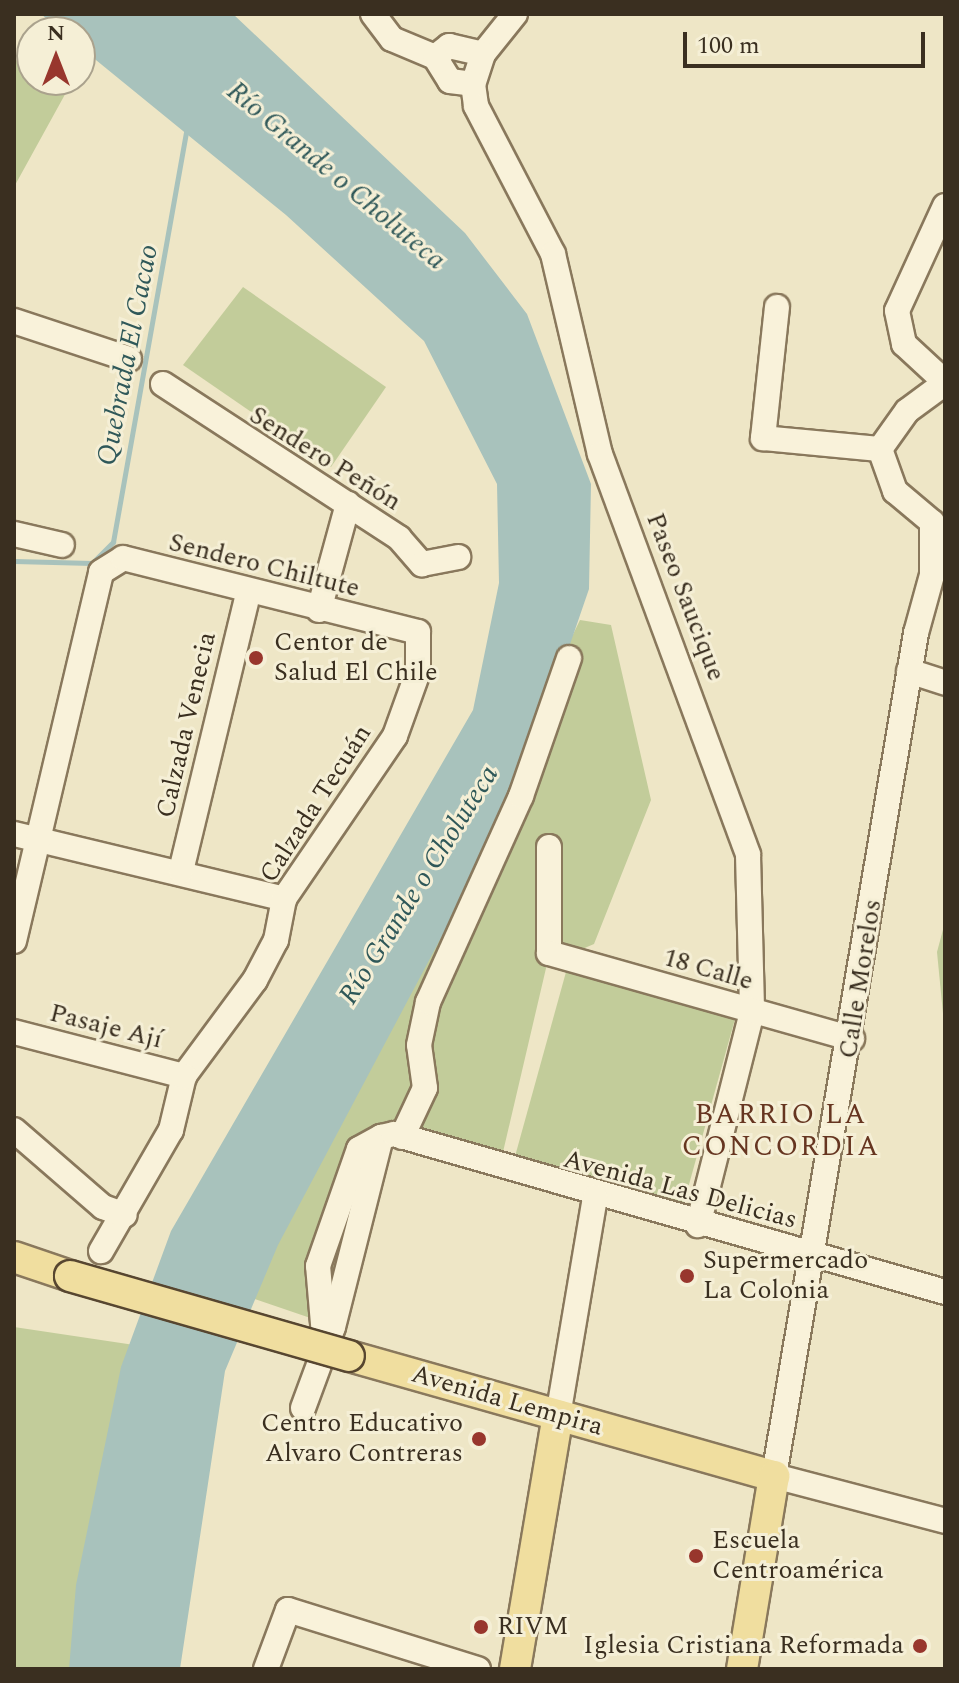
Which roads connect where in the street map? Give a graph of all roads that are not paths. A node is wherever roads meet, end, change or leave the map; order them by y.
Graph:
1 (373, 14) edge
2 (515, 14) edge
3 (483, 54) junction
4 (435, 57) junction
5 (473, 84) junction
6 (945, 206) edge
7 (938, 240) edge
8 (777, 307) dead end
9 (14, 321) edge
10 (129, 359) dead end
11 (945, 383) edge
12 (163, 384) dead end
13 (880, 449) junction
14 (348, 504) junction
15 (938, 520) edge
16 (14, 534) edge
17 (62, 545) dead end
18 (458, 557) dead end
19 (248, 593) junction
20 (319, 610) junction
21 (418, 632) joint
22 (569, 658) dead end
23 (909, 671) junction
24 (945, 683) edge
25 (14, 834) edge
26 (39, 840) junction
27 (549, 847) dead end
28 (181, 871) junction
29 (284, 899) junction
30 (14, 941) edge
31 (752, 1012) junction
32 (14, 1032) edge
33 (852, 1039) junction
34 (184, 1076) junction
35 (14, 1130) edge
36 (392, 1137) junction
37 (595, 1197) junction
38 (125, 1215) junction
39 (698, 1225) junction
40 (101, 1251) dead end
41 (812, 1255) junction
42 (14, 1257) edge
43 (945, 1292) edge
44 (337, 1352) junction
45 (303, 1408) dead end
46 (558, 1416) junction
47 (774, 1476) junction
48 (945, 1521) edge
49 (266, 1669) edge
50 (478, 1669) edge
51 (515, 1669) edge
52 (742, 1669) edge

1 - 4 street
2 - 3 street
3 - 4 street
3 - 5 street
4 - 5 street
5 - 31 street, Paseo Saucique
6 - 7 street
7 - 11 street
8 - 13 street
9 - 10 street
11 - 13 street
12 - 14 street, Sendero Peñón
13 - 15 street, Calle Morelos
14 - 18 street, Sendero Peñón
14 - 20 street
15 - 23 street, Calle Morelos
16 - 17 street
19 - 20 street, Sendero Chiltute
19 - 26 street, Sendero Chiltute
19 - 28 street, Calzada Venecia
20 - 21 street, Sendero Chiltute
21 - 29 street, Calzada Tecuán
22 - 36 street
23 - 24 street
23 - 33 street, Calle Morelos
25 - 26 street
26 - 28 street
26 - 30 street
27 - 31 street, 18 Calle
28 - 29 street
29 - 34 street, Calzada Tecuán
31 - 33 street, 18 Calle
31 - 39 street, Paseo Saucique
32 - 34 street, Pasaje Ají
33 - 41 street, Calle Morelos
34 - 38 street, Calzada Tecuán
35 - 38 street
36 - 37 street, Avenida Las Delicias
36 - 44 street
37 - 39 street, Avenida Las Delicias
37 - 46 street
38 - 40 street, Calzada Tecuán
39 - 41 street, Avenida Las Delicias
41 - 43 street, Avenida Las Delicias
41 - 47 street, Calle Morelos
42 - 44 main road, Avenida Lempira, bridge
44 - 45 street
44 - 46 main road, Avenida Lempira
46 - 47 main road, Avenida Lempira
46 - 51 main road
47 - 48 street, Avenida Lempira
47 - 52 main road, Calle Morelos
49 - 50 street

